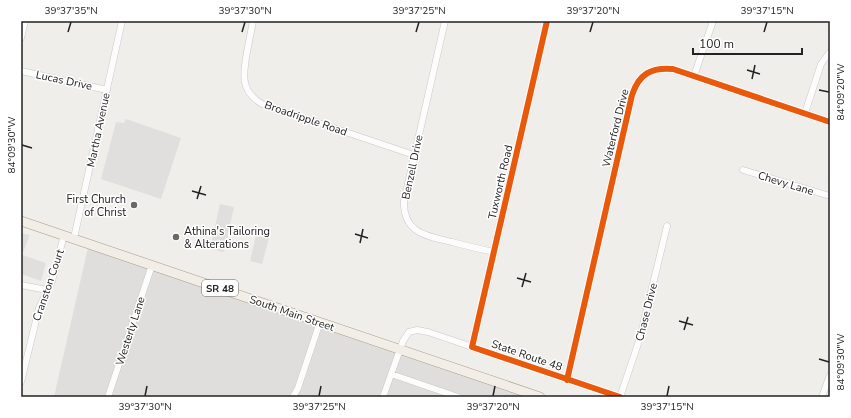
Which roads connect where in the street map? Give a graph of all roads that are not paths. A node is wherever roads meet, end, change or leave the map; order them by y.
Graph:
1 (25, 21) edge
2 (122, 21) edge
3 (253, 21) edge
4 (445, 21) edge
5 (547, 21) edge
6 (713, 21) edge
7 (21, 38) edge
8 (830, 52) edge
9 (21, 71) edge
10 (694, 76) junction
11 (107, 90) junction
12 (804, 113) junction
13 (830, 122) edge
14 (414, 156) junction
15 (743, 170) dead end
16 (830, 196) edge
17 (21, 220) edge
18 (667, 226) dead end
19 (64, 235) junction
20 (74, 238) junction
21 (494, 252) junction
22 (152, 265) junction
23 (21, 285) edge
24 (47, 290) junction
25 (320, 322) junction
26 (472, 347) junction
27 (400, 350) junction
28 (391, 374) junction
29 (830, 374) edge
30 (567, 380) junction
31 (21, 382) edge
32 (108, 397) edge
33 (293, 397) edge
34 (383, 397) edge
35 (458, 397) edge
36 (540, 397) edge
37 (620, 397) edge
38 (822, 397) edge

1 - 7 street
2 - 11 street, Martha Avenue
3 - 14 street, Broadripple Road
4 - 14 street, Benzell Drive
5 - 21 street, Tuxworth Road
6 - 10 street
8 - 12 street
9 - 11 street, Lucas Drive
10 - 12 street, Waterford Drive
10 - 30 street, Waterford Drive
11 - 20 street, Martha Avenue
12 - 13 street, Waterford Drive
14 - 21 street, Benzell Drive
15 - 16 street, Chevy Lane
17 - 19 main road, South Main Street / SR 48
18 - 37 street, Chase Drive
19 - 20 main road, South Main Street / SR 48
19 - 24 street, Cranston Court
20 - 22 main road, South Main Street / SR 48
21 - 26 street, Tuxworth Road
22 - 25 main road, South Main Street / SR 48
22 - 32 street, Westerly Lane
23 - 24 street
24 - 31 street, Cranston Court
25 - 27 main road, South Main Street / SR 48
25 - 33 street
26 - 27 street, State Route 48
26 - 30 street, State Route 48
27 - 28 street, State Route 48
27 - 36 main road, South Main Street / SR 48
28 - 34 street, State Route 48
28 - 35 street
29 - 38 street
30 - 37 street, State Route 48

